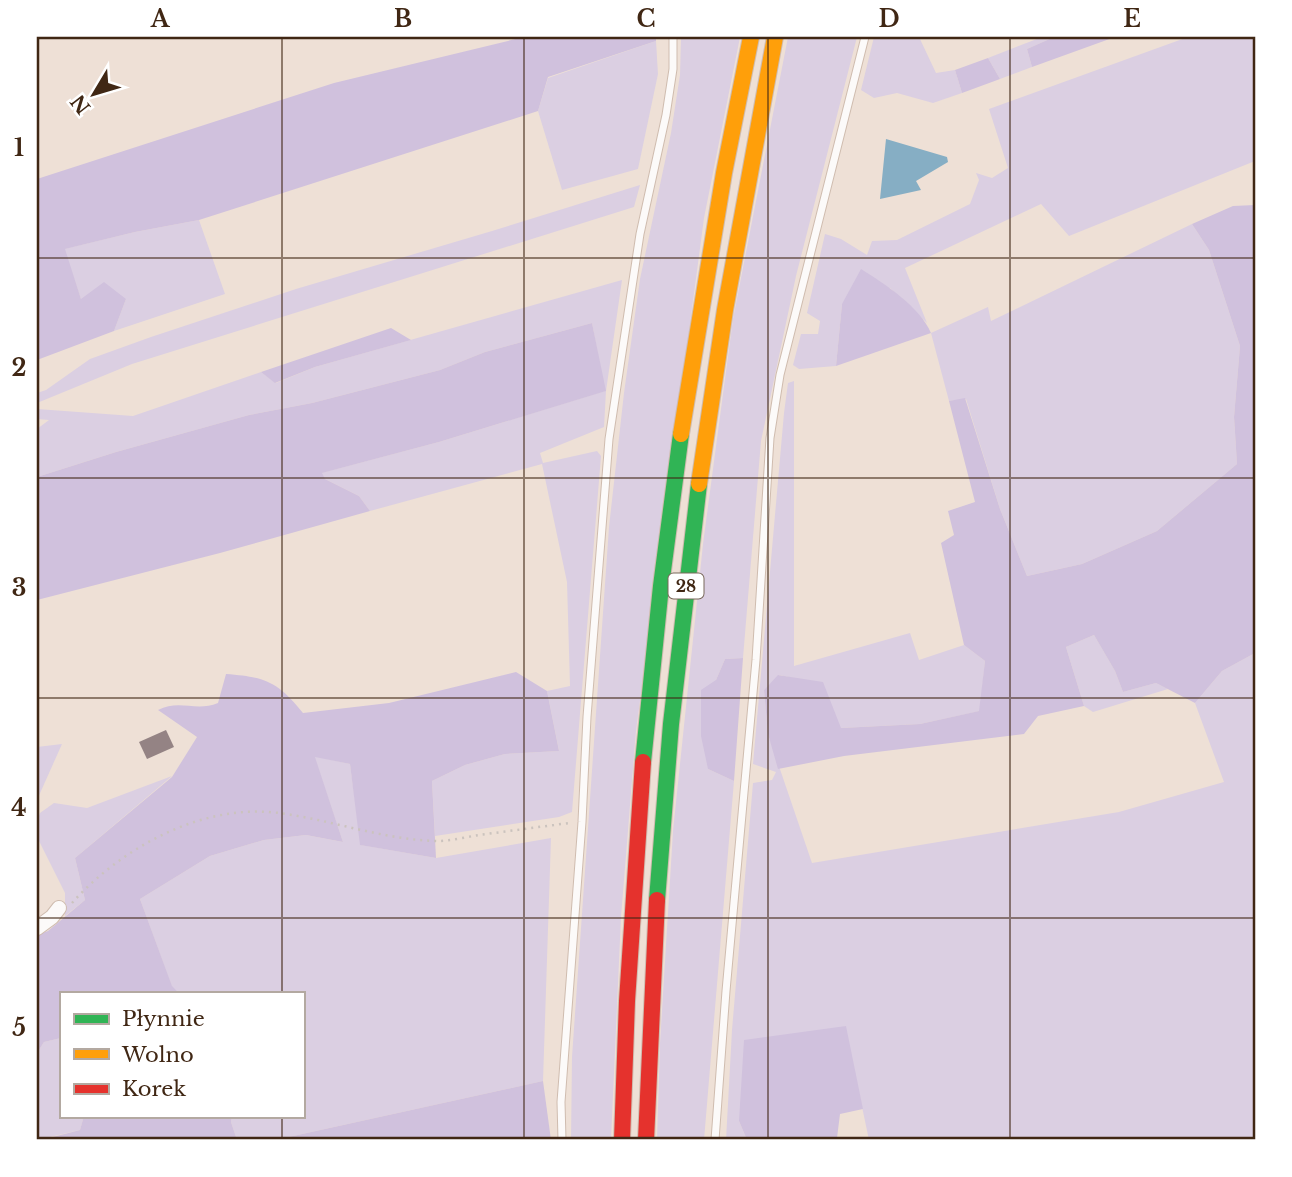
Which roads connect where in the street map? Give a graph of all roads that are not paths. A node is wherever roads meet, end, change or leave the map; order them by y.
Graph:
1 (673, 37) edge
2 (751, 37) edge
3 (775, 37) edge
4 (865, 37) edge
5 (59, 908) road end
6 (37, 928) edge
7 (562, 1140) edge
8 (622, 1140) edge
9 (646, 1140) edge
10 (715, 1140) edge

1 - 7 lane
2 - 8 main road, 28
3 - 9 main road, 28
4 - 10 lane
5 - 6 street

